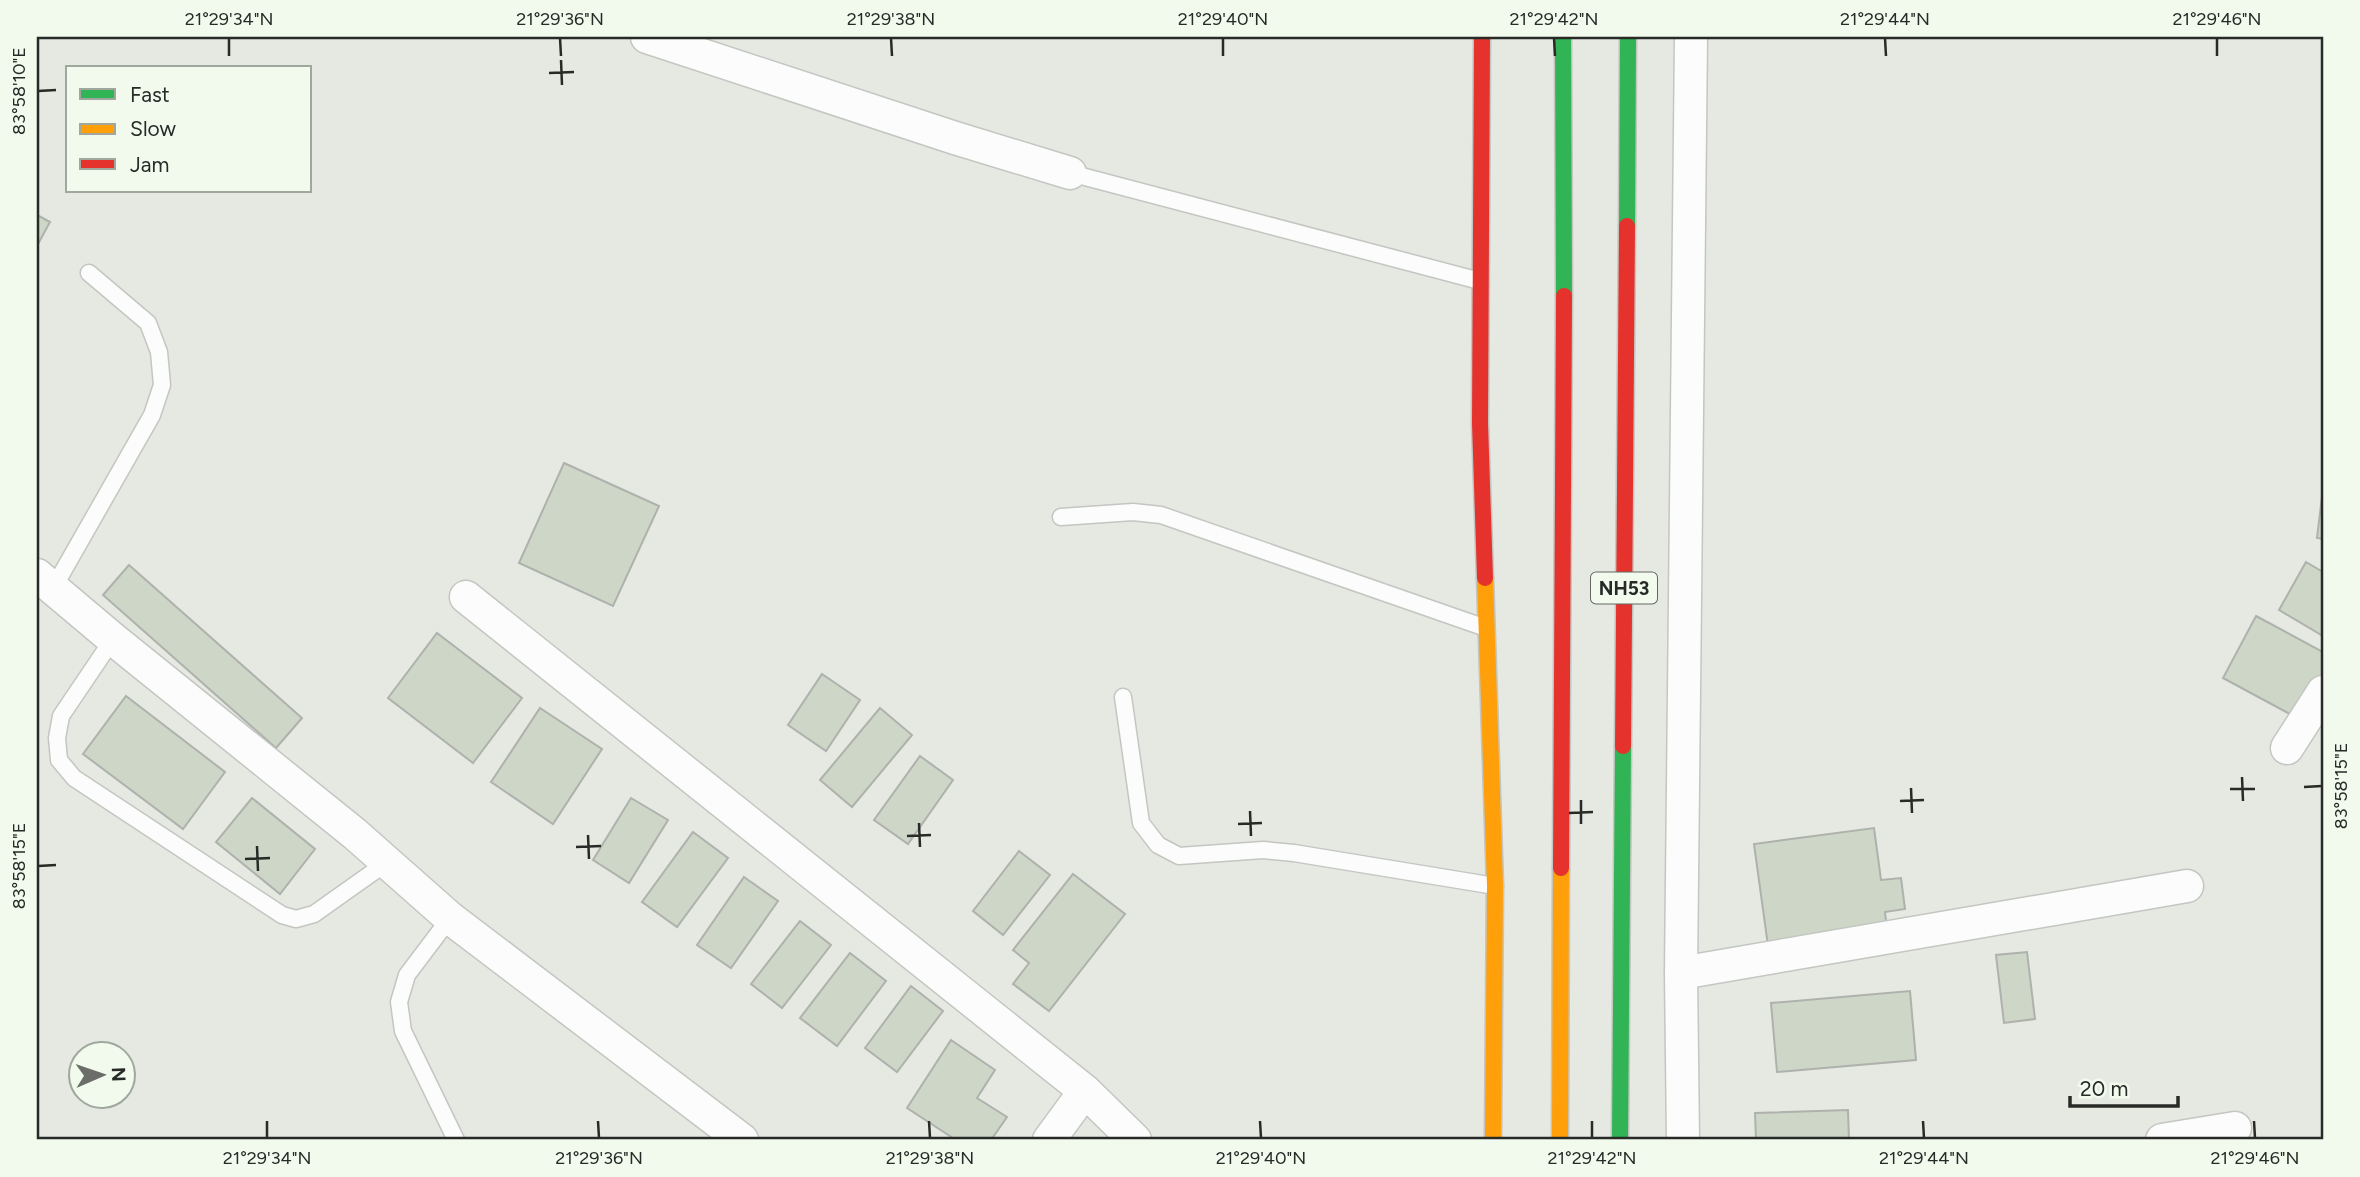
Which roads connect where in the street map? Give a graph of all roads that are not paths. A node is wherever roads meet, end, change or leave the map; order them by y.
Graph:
1 (647, 37) edge
2 (1482, 37) edge
3 (1563, 37) edge
4 (1628, 37) edge
5 (1691, 37) edge
6 (1070, 173) joint
7 (89, 273) dead end
8 (1481, 281) junction
9 (1061, 517) dead end
10 (45, 581) edge
11 (466, 597) dead end
12 (1486, 628) junction
13 (113, 639) junction
14 (2323, 692) edge
15 (1123, 697) dead end
16 (2287, 748) dead end
17 (386, 863) junction
18 (1495, 886) junction
19 (2187, 886) dead end
20 (450, 918) junction
21 (1681, 972) junction
22 (1085, 1091) junction
23 (2235, 1128) dead end
24 (456, 1140) edge
25 (742, 1140) edge
26 (1049, 1140) edge
27 (1135, 1140) edge
28 (1493, 1140) edge
29 (1560, 1140) edge
30 (1620, 1140) edge
31 (1683, 1140) edge
32 (2162, 1140) edge

1 - 6 street
2 - 8 main road
3 - 29 main road, NH53
4 - 30 main road, NH53
5 - 21 street
6 - 8 lane
7 - 10 lane
8 - 12 main road
9 - 12 lane
10 - 13 street
11 - 22 street
12 - 18 main road
13 - 17 street
13 - 17 lane
14 - 16 street
15 - 18 lane
17 - 20 street
18 - 28 main road
19 - 21 street
20 - 24 lane
20 - 25 street
21 - 31 street
22 - 26 street
22 - 27 street
23 - 32 street

